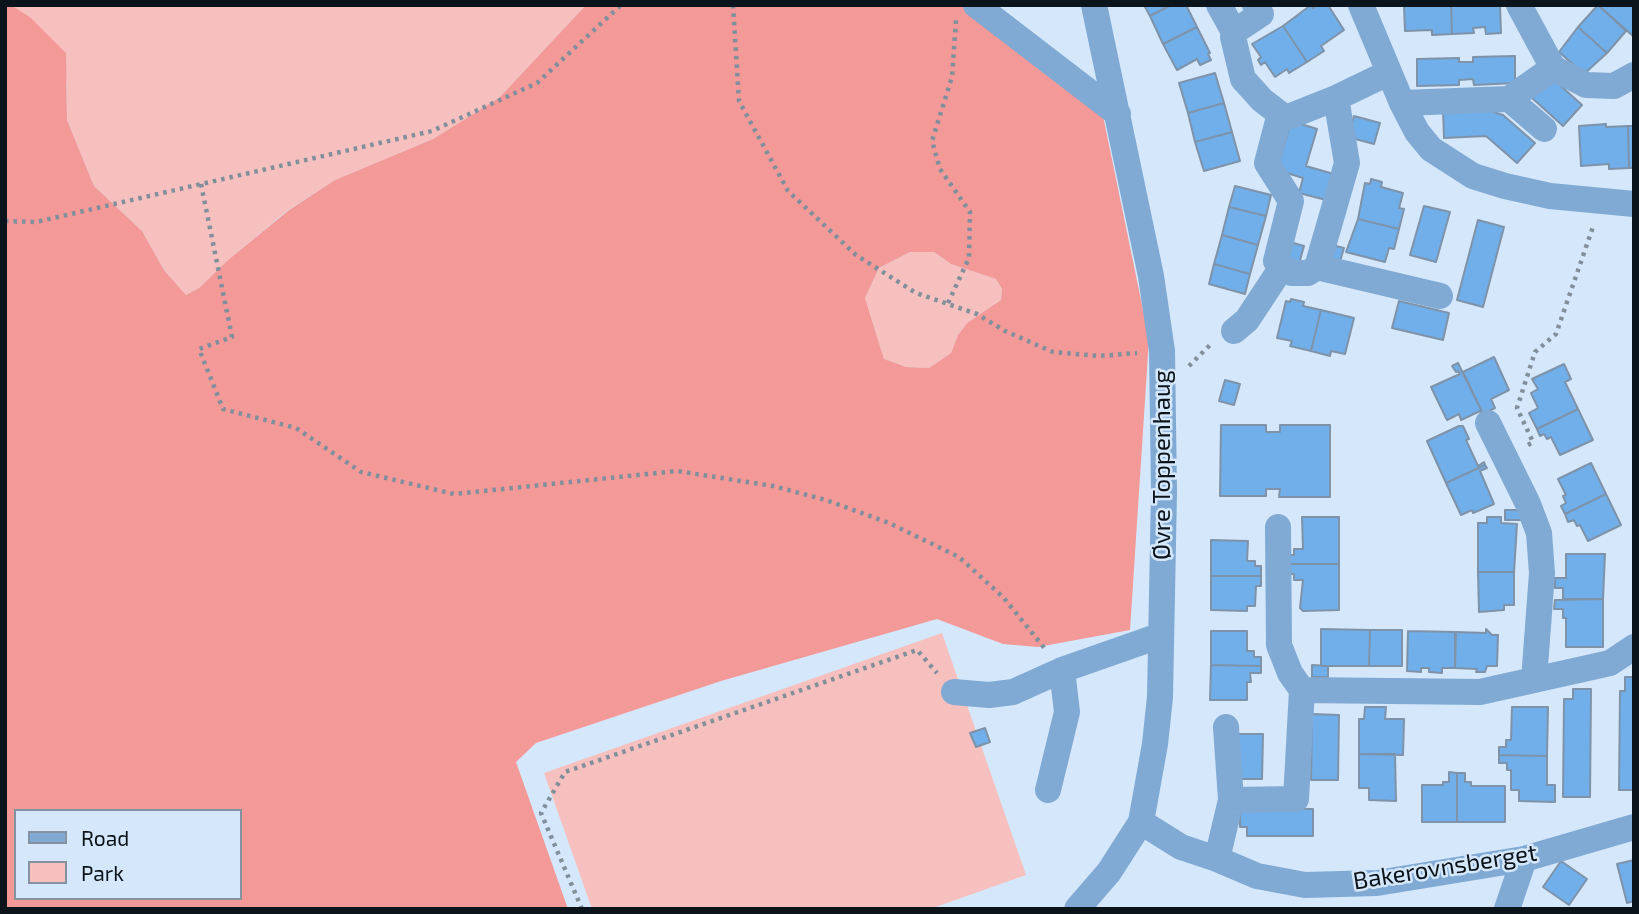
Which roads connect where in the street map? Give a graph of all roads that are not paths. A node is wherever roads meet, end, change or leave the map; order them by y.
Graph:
1 (1094, 5) edge
2 (1219, 5) edge
3 (1255, 5) edge
4 (1361, 5) edge
5 (1519, 5) edge
6 (966, 11) edge
7 (1234, 32) junction
8 (1553, 68) junction
9 (1388, 73) junction
10 (1634, 75) edge
11 (1336, 98) junction
12 (1509, 99) junction
13 (1402, 103) junction
14 (1118, 114) junction
15 (1283, 117) junction
16 (1544, 129) dead end
17 (1634, 204) edge
18 (1282, 267) junction
19 (1317, 267) junction
20 (1440, 296) dead end
21 (1234, 331) road end
22 (1489, 423) dead end
23 (1278, 527) dead end
24 (1159, 636) junction
25 (1634, 647) edge
26 (1062, 670) junction
27 (1534, 680) junction
28 (1302, 690) junction
29 (954, 692) road end
30 (1226, 727) dead end
31 (1048, 790) dead end
32 (1231, 800) junction
33 (1141, 822) junction
34 (1634, 827) edge
35 (1217, 859) junction
36 (1524, 859) junction
37 (1077, 909) edge
38 (1507, 909) edge

1 - 14 street, Øvre Toppenhaug
2 - 7 street
3 - 7 street
4 - 9 street
5 - 8 street
6 - 14 street
7 - 15 street
8 - 10 street
8 - 12 street
9 - 11 street
9 - 13 street
11 - 15 street
11 - 19 street
12 - 13 street
12 - 16 street
13 - 17 street
14 - 24 street, Øvre Toppenhaug
15 - 18 street
18 - 19 street
18 - 21 street
19 - 20 street
22 - 27 street
23 - 28 street
24 - 26 street
24 - 33 street, Øvre Toppenhaug
25 - 27 street
26 - 29 street
26 - 31 street
27 - 28 street
28 - 32 street
30 - 32 street
32 - 35 street
33 - 35 street, Bakerovnsberget
33 - 37 street, Øvre Toppenhaug
34 - 36 street, Bakerovnsberget
35 - 36 street, Bakerovnsberget
36 - 38 street

